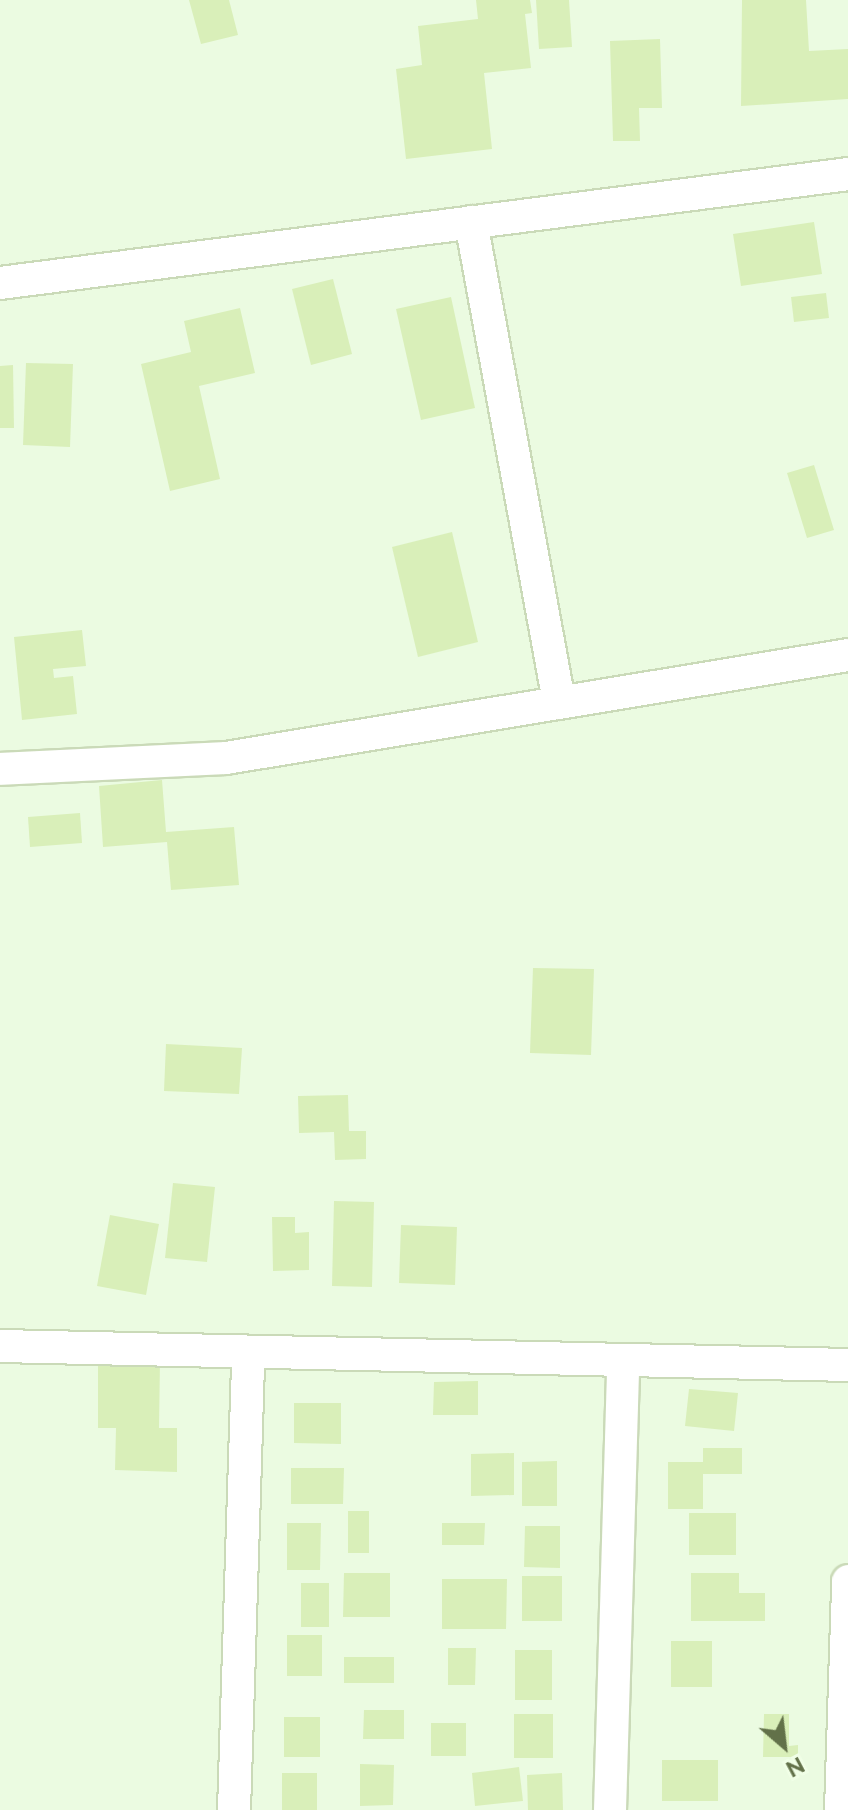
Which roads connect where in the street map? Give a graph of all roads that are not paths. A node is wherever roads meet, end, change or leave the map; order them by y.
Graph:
1 (848, 174) edge
2 (471, 222) junction
3 (0, 283) edge
4 (848, 655) edge
5 (559, 703) junction
6 (0, 769) edge
7 (0, 1346) edge
8 (248, 1352) junction
9 (623, 1361) junction
10 (848, 1365) edge
11 (848, 1581) edge
12 (234, 1810) edge
13 (610, 1810) edge
14 (841, 1810) edge

1 - 2 street
2 - 3 street
2 - 5 street
4 - 5 street
5 - 6 street
7 - 8 street
8 - 9 street
8 - 12 street
9 - 10 street
9 - 13 street
11 - 14 street

